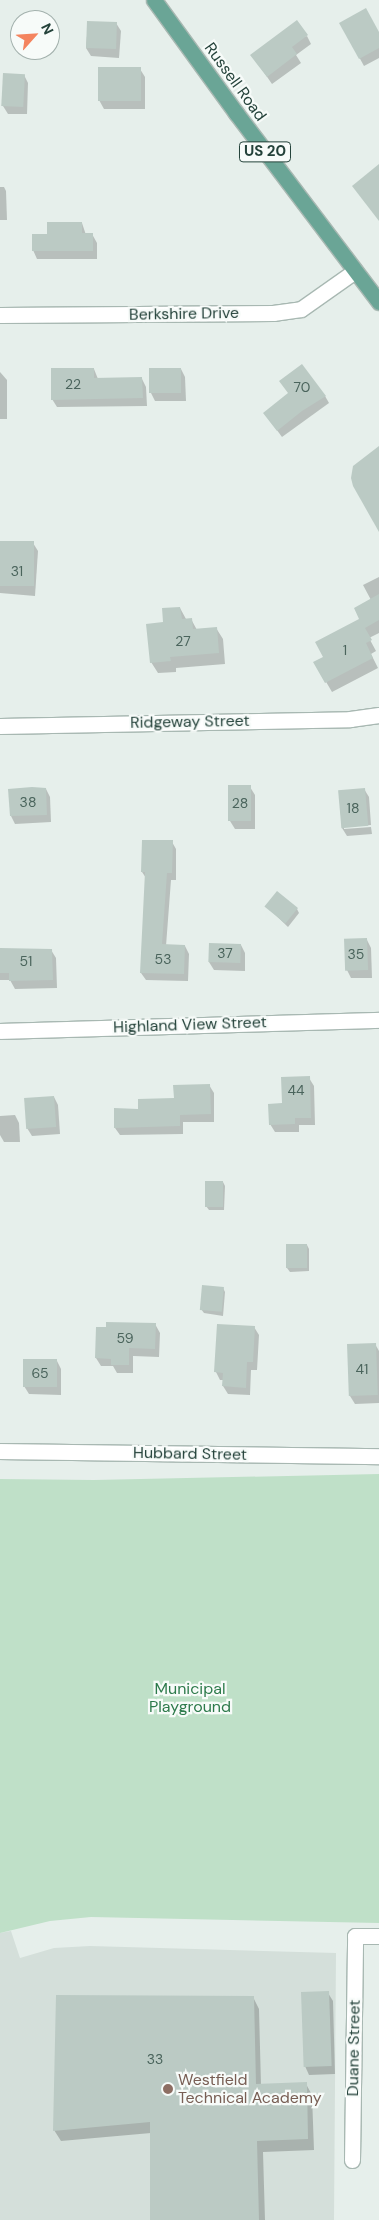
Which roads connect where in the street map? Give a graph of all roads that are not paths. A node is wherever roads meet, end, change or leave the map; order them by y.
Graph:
1 (154, 0) edge
2 (355, 271) junction
3 (379, 302) edge
4 (0, 316) edge
5 (379, 715) edge
6 (0, 726) edge
7 (379, 1020) edge
8 (0, 1031) edge
9 (0, 1451) edge
10 (379, 1456) edge
11 (379, 1936) edge
12 (352, 2160) dead end

1 - 2 main road, Russell Road / US 20
2 - 3 main road, Russell Road / US 20
2 - 4 street, Berkshire Drive
5 - 6 street, Ridgeway Street
7 - 8 street, Highland View Street
9 - 10 street, Hubbard Street
11 - 12 street, Duane Street

